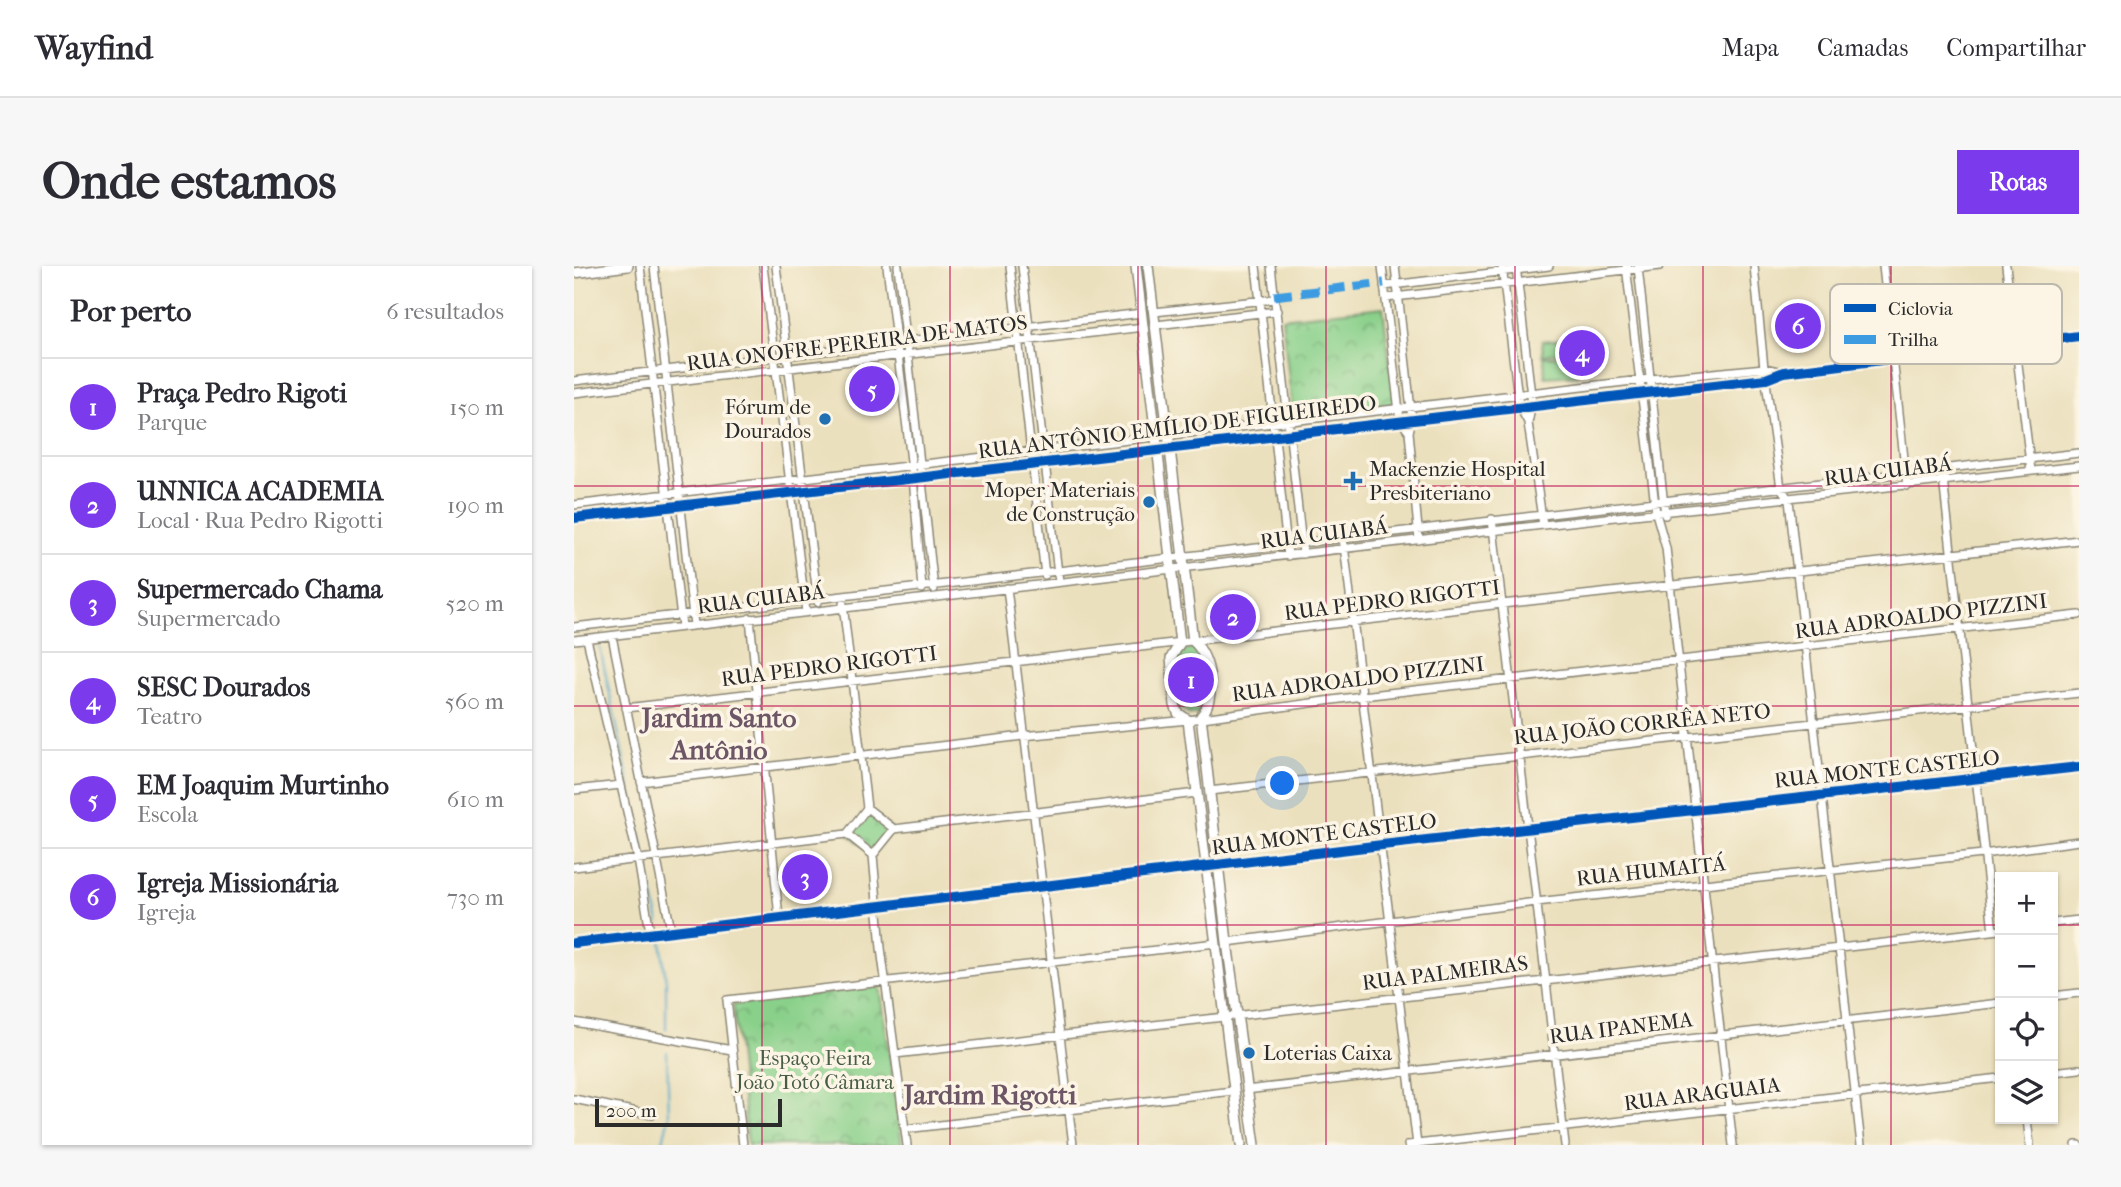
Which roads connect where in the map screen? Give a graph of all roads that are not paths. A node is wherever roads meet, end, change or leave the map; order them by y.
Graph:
1 (628, 266) edge
2 (640, 266) edge
3 (654, 266) edge
4 (763, 266) edge
5 (776, 266) edge
6 (887, 266) edge
7 (898, 266) edge
8 (1010, 266) edge
9 (1022, 266) edge
10 (1136, 266) edge
11 (1149, 266) edge
12 (1256, 266) edge
13 (1270, 266) edge
14 (1382, 266) edge
15 (1395, 266) edge
16 (1548, 266) edge
17 (1660, 266) edge
18 (1754, 266) edge
19 (1882, 266) edge
20 (2006, 266) edge
21 (1638, 267) edge
22 (1516, 268) edge
23 (1626, 268) edge
24 (1502, 269) edge
25 (574, 273) edge
26 (1549, 279) junction
27 (1518, 282) junction
28 (1396, 284) junction
29 (1504, 284) junction
30 (1884, 284) edge
31 (2008, 284) edge
32 (1384, 286) junction
33 (1399, 297) junction
34 (1275, 299) junction
35 (1386, 299) junction
36 (1261, 300) junction
37 (1277, 311) junction
38 (1154, 312) junction
39 (1142, 313) junction
40 (1262, 313) junction
41 (1156, 325) junction
42 (1144, 327) junction
43 (1031, 328) junction
44 (1019, 329) junction
45 (1032, 340) junction
46 (908, 341) junction
47 (1020, 341) junction
48 (897, 342) junction
49 (909, 354) junction
50 (786, 355) junction
51 (774, 356) junction
52 (898, 356) junction
53 (1866, 364) edge
54 (1893, 364) edge
55 (2016, 364) edge
56 (788, 368) junction
57 (1764, 368) junction
58 (775, 369) junction
59 (664, 371) junction
60 (653, 372) junction
61 (1784, 373) junction
62 (1652, 379) junction
63 (1766, 379) junction
64 (1641, 380) junction
65 (574, 381) edge
66 (665, 383) junction
67 (654, 384) junction
68 (1653, 391) junction
69 (1642, 392) junction
70 (574, 393) edge
71 (1530, 393) junction
72 (1517, 395) junction
73 (1532, 404) junction
74 (1519, 406) junction
75 (1411, 407) junction
76 (1398, 408) junction
77 (1289, 419) junction
78 (1412, 419) junction
79 (1400, 420) junction
80 (1274, 421) junction
81 (1528, 423) junction
82 (1409, 432) junction
83 (1290, 433) junction
84 (1171, 434) junction
85 (1275, 435) junction
86 (1156, 436) junction
87 (1173, 449) junction
88 (1043, 450) junction
89 (1158, 451) junction
90 (1030, 452) junction
91 (2079, 453) edge
92 (2029, 458) junction
93 (1045, 462) junction
94 (1032, 464) junction
95 (921, 465) junction
96 (911, 466) junction
97 (2079, 466) edge
98 (1942, 468) junction
99 (2031, 471) junction
100 (1906, 473) junction
101 (923, 476) junction
102 (913, 477) junction
103 (802, 478) junction
104 (790, 480) junction
105 (1943, 482) junction
106 (1907, 486) junction
107 (1781, 488) junction
108 (804, 491) junction
109 (678, 493) junction
110 (791, 493) junction
111 (667, 494) junction
112 (1666, 499) junction
113 (1655, 500) junction
114 (1788, 500) junction
115 (574, 505) edge
116 (680, 505) junction
117 (668, 506) junction
118 (1667, 512) junction
119 (1656, 513) junction
120 (1541, 514) junction
121 (574, 518) edge
122 (1492, 519) junction
123 (1661, 524) junction
124 (1543, 525) junction
125 (1418, 528) junction
126 (1494, 532) junction
127 (1343, 537) junction
128 (1419, 540) junction
129 (2079, 540) edge
130 (1302, 541) junction
131 (1287, 543) junction
132 (1257, 548) junction
133 (1344, 549) junction
134 (1303, 554) junction
135 (1951, 555) junction
136 (1289, 556) junction
137 (1183, 557) junction
138 (1172, 558) junction
139 (1259, 560) junction
140 (1184, 569) junction
141 (1057, 570) junction
142 (1173, 570) junction
143 (1796, 570) junction
144 (1045, 572) junction
145 (1059, 582) junction
146 (1046, 583) junction
147 (1670, 584) junction
148 (934, 585) junction
149 (922, 586) junction
150 (1007, 588) junction
151 (842, 596) junction
152 (935, 596) junction
153 (817, 598) junction
154 (923, 598) junction
155 (804, 600) junction
156 (1502, 604) junction
157 (844, 607) junction
158 (819, 610) junction
159 (806, 612) junction
160 (693, 613) junction
161 (680, 614) junction
162 (2079, 615) edge
163 (750, 618) junction
164 (1353, 622) junction
165 (694, 625) junction
166 (574, 627) edge
167 (682, 627) junction
168 (1959, 629) junction
169 (612, 636) junction
170 (587, 639) junction
171 (574, 640) edge
172 (1194, 641) junction
173 (1180, 643) junction
174 (1805, 648) junction
175 (1676, 660) junction
176 (1015, 662) junction
177 (1511, 678) junction
178 (852, 681) junction
179 (757, 692) junction
180 (2079, 693) edge
181 (1362, 696) junction
182 (1969, 705) junction
183 (626, 708) junction
184 (1201, 716) junction
185 (1188, 720) junction
186 (1815, 723) junction
187 (1023, 736) junction
188 (1684, 737) junction
189 (860, 755) junction
190 (1520, 755) junction
191 (764, 766) junction
192 (2079, 767) edge
193 (1371, 771) junction
194 (1976, 779) junction
195 (641, 782) junction
196 (621, 785) junction
197 (574, 790) edge
198 (1209, 791) junction
199 (1197, 793) junction
200 (1824, 796) junction
201 (867, 808) junction
202 (1693, 810) junction
203 (1031, 812) junction
204 (894, 829) junction
205 (1528, 829) junction
206 (847, 834) junction
207 (771, 841) junction
208 (2079, 841) edge
209 (1382, 845) junction
210 (1983, 854) junction
211 (873, 855) junction
212 (658, 856) junction
213 (638, 859) junction
214 (1219, 866) junction
215 (574, 867) edge
216 (1204, 868) junction
217 (1831, 871) junction
218 (1703, 883) junction
219 (1041, 888) junction
220 (1536, 902) junction
221 (876, 906) junction
222 (779, 918) junction
223 (1995, 919) edge
224 (2079, 920) edge
225 (1390, 921) junction
226 (2058, 922) edge
227 (671, 930) junction
228 (1995, 930) edge
229 (650, 932) junction
230 (1227, 942) junction
231 (574, 943) edge
232 (1216, 943) junction
233 (1836, 947) junction
234 (1711, 960) junction
235 (1051, 962) junction
236 (1545, 979) junction
237 (885, 981) junction
238 (2079, 993) edge
239 (2058, 995) edge
240 (1398, 996) junction
241 (1995, 1004) edge
242 (1237, 1015) junction
243 (1223, 1017) junction
244 (1845, 1021) junction
245 (574, 1023) edge
246 (1719, 1034) junction
247 (1060, 1035) junction
248 (732, 1050) junction
249 (1554, 1053) junction
250 (895, 1054) junction
251 (2079, 1069) edge
252 (1408, 1070) junction
253 (2058, 1071) edge
254 (1995, 1079) edge
255 (1246, 1090) junction
256 (1233, 1091) junction
257 (1854, 1094) junction
258 (574, 1099) edge
259 (1728, 1107) junction
260 (1069, 1110) junction
261 (652, 1115) dead end
262 (2028, 1124) edge
263 (1562, 1128) junction
264 (905, 1129) junction
265 (1417, 1144) edge
266 (743, 1145) edge
267 (907, 1145) edge
268 (1073, 1145) edge
269 (1241, 1145) edge
270 (1255, 1145) edge
271 (1408, 1145) edge
272 (1565, 1145) edge
273 (1733, 1145) edge
274 (1861, 1145) edge
275 (2030, 1145) edge

1 - 25 main road
2 - 60 street
3 - 59 street
4 - 51 street
5 - 50 street
6 - 48 street
7 - 46 street
8 - 44 street
9 - 43 street
10 - 39 main road
11 - 38 main road
12 - 36 street
13 - 34 street
14 - 32 street
15 - 28 street
16 - 22 street
16 - 26 street
17 - 21 street
18 - 57 street
19 - 30 street
20 - 31 street
21 - 23 street
21 - 62 street
22 - 24 street
22 - 27 street
23 - 26 street
23 - 64 street
24 - 28 street
24 - 29 street
26 - 27 street
27 - 29 street
27 - 71 street
28 - 32 street
28 - 33 street
29 - 33 street
29 - 72 street
32 - 35 street
33 - 35 street
33 - 75 street
34 - 36 street
34 - 37 street
35 - 76 street
36 - 38 street
36 - 40 street
37 - 40 street
37 - 77 street
38 - 41 main road
39 - 42 main road
39 - 43 street, RUA ONOFRE PEREIRA DE MATOS
40 - 41 street
40 - 80 street
41 - 84 main road
42 - 45 street, RUA ONOFRE PEREIRA DE MATOS
42 - 86 main road
43 - 44 street, RUA ONOFRE PEREIRA DE MATOS
43 - 45 street
44 - 46 street, RUA ONOFRE PEREIRA DE MATOS
44 - 47 street
45 - 47 street, RUA ONOFRE PEREIRA DE MATOS
45 - 88 street
46 - 48 street, RUA ONOFRE PEREIRA DE MATOS
46 - 49 street
47 - 49 street, RUA ONOFRE PEREIRA DE MATOS
47 - 90 street
48 - 50 street, RUA ONOFRE PEREIRA DE MATOS
48 - 52 street
49 - 52 street, RUA ONOFRE PEREIRA DE MATOS
49 - 95 street
50 - 51 street, RUA ONOFRE PEREIRA DE MATOS
50 - 56 street
51 - 58 street
51 - 59 street, RUA ONOFRE PEREIRA DE MATOS
52 - 56 street, RUA ONOFRE PEREIRA DE MATOS
52 - 96 street
53 - 61 street, RUA ANTÔNIO EMÍLIO DE FIGUEIREDO
54 - 100 street
55 - 92 street
56 - 58 street, RUA ONOFRE PEREIRA DE MATOS
56 - 103 street
57 - 61 street, RUA ANTÔNIO EMÍLIO DE FIGUEIREDO
57 - 62 street, RUA ANTÔNIO EMÍLIO DE FIGUEIREDO
57 - 63 street
58 - 66 street, RUA ONOFRE PEREIRA DE MATOS
58 - 104 street
59 - 60 street, RUA ONOFRE PEREIRA DE MATOS
59 - 66 street
60 - 65 street, RUA ONOFRE PEREIRA DE MATOS
60 - 67 street
61 - 63 street, RUA ANTÔNIO EMÍLIO DE FIGUEIREDO
62 - 64 street, RUA ANTÔNIO EMÍLIO DE FIGUEIREDO
62 - 68 street
63 - 68 street, RUA ANTÔNIO EMÍLIO DE FIGUEIREDO
63 - 107 street
64 - 69 street
64 - 71 street, RUA ANTÔNIO EMÍLIO DE FIGUEIREDO
66 - 67 street, RUA ONOFRE PEREIRA DE MATOS
66 - 109 street
67 - 70 street, RUA ONOFRE PEREIRA DE MATOS
67 - 111 street
68 - 69 street, RUA ANTÔNIO EMÍLIO DE FIGUEIREDO
68 - 112 street
69 - 73 street, RUA ANTÔNIO EMÍLIO DE FIGUEIREDO
69 - 113 street
71 - 72 street, RUA ANTÔNIO EMÍLIO DE FIGUEIREDO
71 - 73 street
72 - 74 street
72 - 75 street, RUA ANTÔNIO EMÍLIO DE FIGUEIREDO
73 - 74 street, RUA ANTÔNIO EMÍLIO DE FIGUEIREDO
73 - 81 street
74 - 78 street, RUA ANTÔNIO EMÍLIO DE FIGUEIREDO
74 - 81 street
75 - 76 street, RUA ANTÔNIO EMÍLIO DE FIGUEIREDO
75 - 78 street
76 - 77 street, RUA ANTÔNIO EMÍLIO DE FIGUEIREDO
76 - 79 street
77 - 80 street, RUA ANTÔNIO EMÍLIO DE FIGUEIREDO
77 - 83 street
78 - 79 street, RUA ANTÔNIO EMÍLIO DE FIGUEIREDO
78 - 82 street
79 - 82 street
79 - 83 street, RUA ANTÔNIO EMÍLIO DE FIGUEIREDO
80 - 84 street, RUA ANTÔNIO EMÍLIO DE FIGUEIREDO
80 - 85 street
81 - 120 street
82 - 125 street
83 - 85 street, RUA ANTÔNIO EMÍLIO DE FIGUEIREDO
83 - 130 street
84 - 86 street, RUA ANTÔNIO EMÍLIO DE FIGUEIREDO
84 - 87 main road
85 - 87 street, RUA ANTÔNIO EMÍLIO DE FIGUEIREDO
85 - 131 street
86 - 88 street, RUA ANTÔNIO EMÍLIO DE FIGUEIREDO
86 - 89 main road
87 - 89 street, RUA ANTÔNIO EMÍLIO DE FIGUEIREDO
87 - 137 main road
88 - 90 street, RUA ANTÔNIO EMÍLIO DE FIGUEIREDO
88 - 93 street
89 - 93 street, RUA ANTÔNIO EMÍLIO DE FIGUEIREDO
89 - 138 main road
90 - 94 street
90 - 95 street, RUA ANTÔNIO EMÍLIO DE FIGUEIREDO
91 - 92 street, RUA CUIABÁ
92 - 98 street, RUA CUIABÁ
92 - 99 street
93 - 94 street, RUA ANTÔNIO EMÍLIO DE FIGUEIREDO
93 - 141 street
94 - 101 street, RUA ANTÔNIO EMÍLIO DE FIGUEIREDO
94 - 144 street
95 - 96 street, RUA ANTÔNIO EMÍLIO DE FIGUEIREDO
95 - 101 street
96 - 102 street
96 - 103 street, RUA ANTÔNIO EMÍLIO DE FIGUEIREDO
97 - 99 street, RUA CUIABÁ
98 - 100 street, RUA CUIABÁ
98 - 105 street
99 - 105 street, RUA CUIABÁ
100 - 106 street
100 - 107 street, RUA CUIABÁ
101 - 102 street, RUA ANTÔNIO EMÍLIO DE FIGUEIREDO
101 - 148 street
102 - 108 street, RUA ANTÔNIO EMÍLIO DE FIGUEIREDO
102 - 149 street
103 - 104 street, RUA ANTÔNIO EMÍLIO DE FIGUEIREDO
103 - 108 street
104 - 109 street, RUA ANTÔNIO EMÍLIO DE FIGUEIREDO
104 - 110 street
105 - 106 street, RUA CUIABÁ
105 - 135 street
106 - 114 street, RUA CUIABÁ
107 - 112 street, RUA CUIABÁ
107 - 114 street
108 - 110 street, RUA ANTÔNIO EMÍLIO DE FIGUEIREDO
108 - 153 street
109 - 111 street, RUA ANTÔNIO EMÍLIO DE FIGUEIREDO
109 - 116 street
110 - 116 street, RUA ANTÔNIO EMÍLIO DE FIGUEIREDO
110 - 155 street
111 - 115 street, RUA ANTÔNIO EMÍLIO DE FIGUEIREDO
111 - 117 street
112 - 113 street, RUA CUIABÁ
112 - 118 street
113 - 119 street
113 - 120 street, RUA CUIABÁ
114 - 118 street, RUA CUIABÁ
114 - 143 street
116 - 117 street, RUA ANTÔNIO EMÍLIO DE FIGUEIREDO
116 - 160 street
117 - 121 street, RUA ANTÔNIO EMÍLIO DE FIGUEIREDO
117 - 161 street
118 - 119 street, RUA CUIABÁ
118 - 123 street
119 - 123 street
119 - 124 street, RUA CUIABÁ
120 - 122 street, RUA CUIABÁ
120 - 124 street
122 - 125 street, RUA CUIABÁ
122 - 126 street
123 - 147 street
124 - 126 street, RUA CUIABÁ
125 - 127 street, RUA CUIABÁ
125 - 128 street
126 - 128 street, RUA CUIABÁ
126 - 156 street
127 - 130 street, RUA CUIABÁ
127 - 133 street
128 - 133 street, RUA CUIABÁ
129 - 135 street, RUA PEDRO RIGOTTI
130 - 131 street, RUA CUIABÁ
130 - 134 street
131 - 132 street, RUA CUIABÁ
131 - 136 street
132 - 137 street, RUA CUIABÁ
132 - 139 street
133 - 134 street, RUA CUIABÁ
133 - 164 street
134 - 136 street, RUA CUIABÁ
135 - 143 street, RUA PEDRO RIGOTTI
135 - 168 street
136 - 139 street, RUA CUIABÁ
137 - 138 street, RUA CUIABÁ
137 - 140 main road
138 - 141 street, RUA CUIABÁ
138 - 142 main road
139 - 140 street, RUA CUIABÁ
140 - 142 street, RUA CUIABÁ
140 - 172 main road
141 - 144 street, RUA CUIABÁ
141 - 145 street
142 - 145 street, RUA CUIABÁ
142 - 173 main road
143 - 147 street, RUA PEDRO RIGOTTI
143 - 174 street
144 - 146 street
144 - 148 street, RUA CUIABÁ
145 - 146 street, RUA CUIABÁ
146 - 150 street, RUA CUIABÁ
147 - 156 street, RUA PEDRO RIGOTTI
147 - 175 street
148 - 149 street, RUA CUIABÁ
148 - 152 street
149 - 151 street, RUA CUIABÁ
149 - 154 street
150 - 152 street, RUA CUIABÁ
150 - 176 street
151 - 153 street, RUA CUIABÁ
151 - 157 street
152 - 154 street, RUA CUIABÁ
153 - 155 street, RUA CUIABÁ
153 - 158 street
154 - 157 street, RUA CUIABÁ
155 - 159 street
155 - 160 street, RUA CUIABÁ
156 - 164 street, RUA PEDRO RIGOTTI
156 - 177 street
157 - 158 street, RUA CUIABÁ
157 - 178 street
158 - 159 street, RUA CUIABÁ
159 - 163 street, RUA CUIABÁ
160 - 161 street, RUA CUIABÁ
160 - 165 street
161 - 166 street, RUA CUIABÁ
161 - 167 street
162 - 168 street, RUA ADROALDO PIZZINI
163 - 165 street, RUA CUIABÁ
163 - 179 street
164 - 172 street, RUA PEDRO RIGOTTI
164 - 181 street
165 - 167 street, RUA CUIABÁ
167 - 169 street, RUA CUIABÁ
168 - 174 street, RUA ADROALDO PIZZINI
168 - 182 street
169 - 170 street, RUA CUIABÁ
169 - 183 street
170 - 171 street, RUA CUIABÁ
170 - 196 street
172 - 173 street, RUA PEDRO RIGOTTI
172 - 184 main road
173 - 176 street, RUA PEDRO RIGOTTI
173 - 185 main road
174 - 175 street, RUA ADROALDO PIZZINI
174 - 186 street
175 - 177 street, RUA ADROALDO PIZZINI
175 - 188 street
176 - 178 street, RUA PEDRO RIGOTTI
176 - 187 street
177 - 181 street, RUA ADROALDO PIZZINI
177 - 190 street
178 - 179 street, RUA PEDRO RIGOTTI
178 - 189 street
179 - 183 street, RUA PEDRO RIGOTTI
179 - 191 street
180 - 182 street, RUA JOÃO CORRÊA NETO
181 - 184 street, RUA ADROALDO PIZZINI
181 - 193 street
182 - 186 street, RUA JOÃO CORRÊA NETO
182 - 194 street
183 - 195 street
184 - 185 street, RUA ADROALDO PIZZINI
184 - 198 main road
185 - 187 street, RUA ADROALDO PIZZINI
185 - 199 main road
186 - 188 street, RUA JOÃO CORRÊA NETO
186 - 200 street
187 - 189 street, RUA ADROALDO PIZZINI
187 - 203 street
188 - 190 street, RUA JOÃO CORRÊA NETO
188 - 202 street
189 - 191 street, RUA ADROALDO PIZZINI
189 - 201 street
190 - 193 street, RUA JOÃO CORRÊA NETO
190 - 205 street
191 - 195 street, RUA ADROALDO PIZZINI
191 - 207 street
192 - 194 street, RUA MONTE CASTELO
193 - 198 street, RUA JOÃO CORRÊA NETO
193 - 209 street
194 - 200 street, RUA MONTE CASTELO
194 - 210 street
195 - 212 street
196 - 197 street
196 - 213 street
198 - 214 main road
199 - 203 street
199 - 216 main road
200 - 202 street, RUA MONTE CASTELO
200 - 217 street
201 - 204 street
201 - 206 street
202 - 205 street, RUA MONTE CASTELO
202 - 218 street
203 - 204 street
203 - 219 street
204 - 211 street
205 - 209 street, RUA MONTE CASTELO
205 - 220 street
206 - 207 street
206 - 211 street
207 - 212 street
207 - 222 street
208 - 210 street, RUA HUMAITÁ
209 - 214 street, RUA MONTE CASTELO
209 - 225 street
210 - 217 street, RUA HUMAITÁ
210 - 223 street
211 - 221 street
212 - 213 street
212 - 227 street
213 - 215 street
213 - 229 street
214 - 216 street, RUA MONTE CASTELO
214 - 230 main road
216 - 219 street, RUA MONTE CASTELO
216 - 232 main road
217 - 218 street, RUA HUMAITÁ
217 - 233 street
218 - 220 street, RUA HUMAITÁ
218 - 234 street
219 - 221 street, RUA MONTE CASTELO
219 - 235 street
220 - 225 street, RUA HUMAITÁ
220 - 236 street
221 - 222 street, RUA MONTE CASTELO
221 - 237 street
222 - 227 street, RUA MONTE CASTELO
224 - 226 street
225 - 230 street, RUA HUMAITÁ
225 - 240 street
227 - 229 street, RUA MONTE CASTELO
228 - 233 street, RUA PALMEIRAS
229 - 231 street, RUA MONTE CASTELO
230 - 242 main road
232 - 235 street
232 - 243 main road
233 - 234 street, RUA PALMEIRAS
233 - 244 street
234 - 236 street, RUA PALMEIRAS
234 - 246 street
235 - 237 street
235 - 247 street
236 - 240 street, RUA PALMEIRAS
236 - 249 street
237 - 248 street
237 - 250 street
238 - 239 street
240 - 242 street, RUA PALMEIRAS
240 - 252 street
241 - 244 street, RUA IPANEMA
242 - 243 street, RUA PALMEIRAS
242 - 255 main road
243 - 247 street, RUA PALMEIRAS
243 - 256 main road
244 - 246 street, RUA IPANEMA
244 - 257 street
245 - 248 street
246 - 249 street, RUA IPANEMA
246 - 259 street
247 - 250 street, RUA PALMEIRAS
247 - 260 street
248 - 266 street
249 - 252 street, RUA IPANEMA
249 - 263 street
250 - 264 street
251 - 253 street
252 - 255 street, RUA IPANEMA
252 - 265 street
254 - 257 street, RUA ARAGUAIA
255 - 270 main road
256 - 260 street
256 - 269 main road
257 - 259 street, RUA ARAGUAIA
257 - 274 street
258 - 261 street
259 - 263 street, RUA ARAGUAIA
259 - 273 street
260 - 264 street
260 - 268 street
262 - 275 street
263 - 265 street, RUA ARAGUAIA
263 - 272 street
264 - 267 street
265 - 271 street, RUA ARAGUAIA

